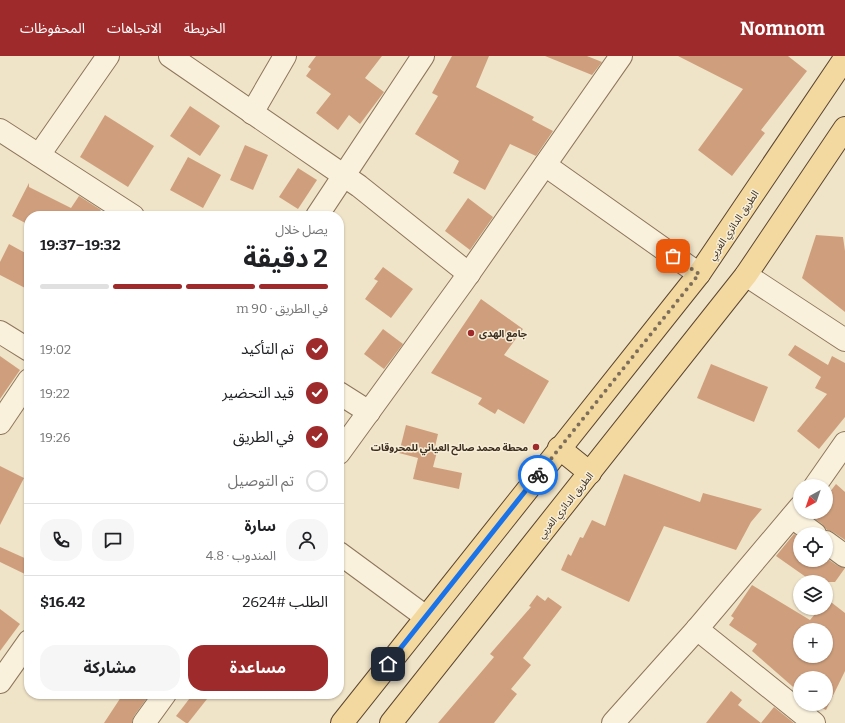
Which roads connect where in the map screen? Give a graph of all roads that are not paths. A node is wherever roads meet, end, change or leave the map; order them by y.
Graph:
1 (108, 56) edge
2 (170, 56) edge
3 (285, 56) edge
4 (423, 56) edge
5 (621, 56) edge
6 (845, 58) edge
7 (252, 113) junction
8 (845, 128) edge
9 (0, 130) edge
10 (39, 155) junction
11 (545, 165) junction
12 (344, 177) junction
13 (125, 211) edge
14 (320, 211) edge
15 (469, 274) junction
16 (699, 274) junction
17 (746, 275) junction
18 (0, 332) edge
19 (845, 340) edge
20 (24, 347) edge
21 (24, 387) edge
22 (344, 396) edge
23 (369, 412) junction
24 (0, 423) edge
25 (845, 443) edge
26 (344, 446) edge
27 (559, 448) junction
28 (590, 473) junction
29 (820, 479) edge
30 (793, 516) edge
31 (802, 519) edge
32 (809, 527) edge
33 (833, 547) edge
34 (845, 556) edge
35 (344, 557) edge
36 (426, 617) junction
37 (697, 629) junction
38 (24, 648) edge
39 (0, 682) edge
40 (161, 699) edge
41 (144, 723) edge
42 (342, 723) edge
43 (391, 723) edge
44 (613, 723) edge
45 (814, 723) edge

1 - 10 street
2 - 7 street
3 - 7 street
4 - 12 street
5 - 11 street
6 - 16 main road, الطريق الدائري الغربي
7 - 12 street
8 - 17 main road, الطريق الدائري الغربي
9 - 10 street
10 - 13 street
11 - 15 street
11 - 16 street
12 - 14 street
12 - 15 street
15 - 23 street
16 - 27 main road, الطريق الدائري الغربي
17 - 19 street
17 - 28 main road, الطريق الدائري الغربي
18 - 20 street
21 - 24 street
22 - 23 street
23 - 26 street
25 - 29 street
27 - 28 main road
27 - 36 main road, الطريق الدائري الغربي
28 - 43 main road, الطريق الدائري الغربي
30 - 37 street
31 - 32 street
33 - 34 street
35 - 36 street
36 - 42 main road, الطريق الدائري الغربي
37 - 44 street
37 - 45 street
38 - 39 street
40 - 41 street

